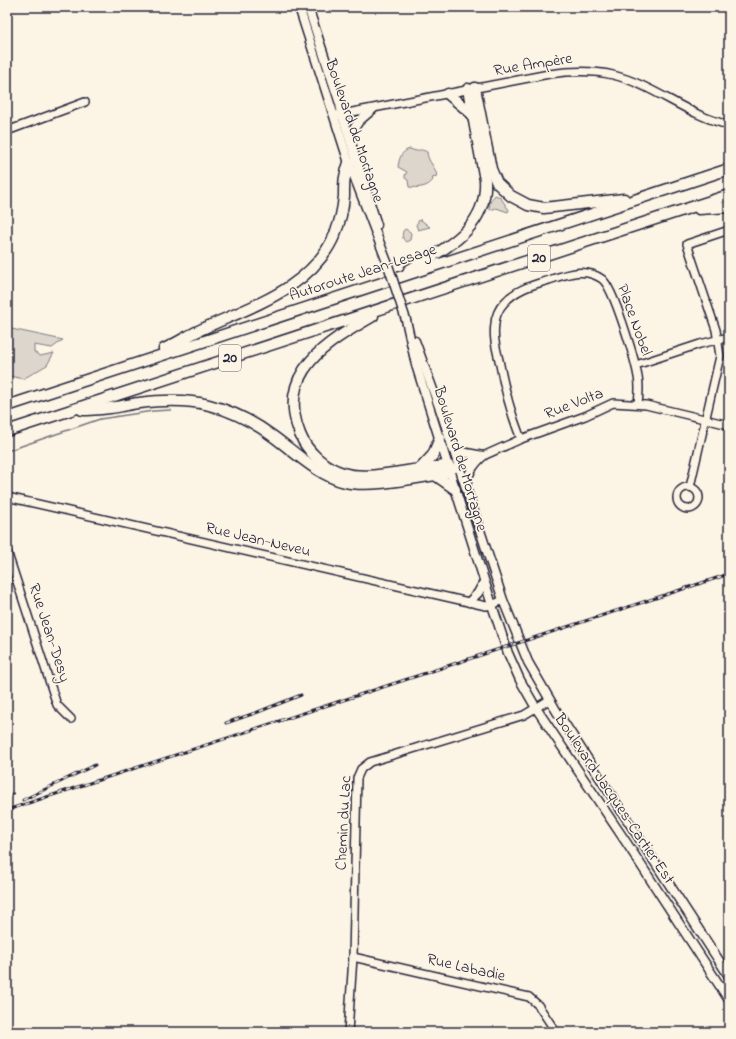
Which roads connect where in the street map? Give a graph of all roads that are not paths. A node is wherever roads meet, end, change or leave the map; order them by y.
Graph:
1 (299, 7) edge
2 (308, 7) edge
3 (471, 89) junction
4 (448, 94) junction
5 (84, 102) dead end
6 (373, 109) junction
7 (472, 114) junction
8 (342, 115) junction
9 (333, 116) junction
10 (729, 125) edge
11 (7, 131) edge
12 (349, 136) junction
13 (349, 163) junction
14 (729, 170) edge
15 (652, 195) junction
16 (729, 195) edge
17 (729, 207) edge
18 (685, 210) junction
19 (729, 230) edge
20 (387, 262) junction
21 (390, 280) junction
22 (392, 306) junction
23 (406, 320) junction
24 (729, 337) edge
25 (718, 340) junction
26 (144, 361) junction
27 (636, 365) junction
28 (638, 404) junction
29 (7, 406) edge
30 (68, 411) junction
31 (705, 419) junction
32 (729, 425) edge
33 (7, 431) edge
34 (440, 438) junction
35 (520, 439) junction
36 (452, 447) junction
37 (483, 456) junction
38 (421, 468) junction
39 (453, 468) junction
40 (435, 475) junction
41 (690, 487) dead end
42 (461, 489) junction
43 (7, 497) edge
44 (7, 551) edge
45 (484, 582) junction
46 (503, 600) junction
47 (469, 602) junction
48 (492, 605) junction
49 (549, 700) junction
50 (536, 708) junction
51 (71, 719) dead end
52 (353, 957) junction
53 (729, 976) edge
54 (729, 1000) edge
55 (348, 1032) edge
56 (556, 1032) edge

1 - 9 main road, Boulevard de Mortagne
2 - 8 main road, Boulevard de Mortagne
3 - 4 street, Rue Ampère
3 - 7 highway
3 - 10 street, Rue Ampère
3 - 15 highway
4 - 6 street, Rue Ampère
4 - 7 highway
5 - 11 street
6 - 8 street, Rue Ampère
6 - 12 main road
7 - 21 highway
8 - 9 street, Rue Ampère
8 - 12 main road, Boulevard de Mortagne
9 - 13 main road, Boulevard de Mortagne
12 - 20 main road, Boulevard de Mortagne
13 - 20 main road, Boulevard de Mortagne
13 - 26 highway
14 - 15 highway, Autoroute Jean-Lesage / 20
15 - 21 highway, Autoroute Jean-Lesage / 20
16 - 18 highway, 20
17 - 18 highway
18 - 22 highway, 20
19 - 25 street
20 - 23 main road, Boulevard de Mortagne, bridge
21 - 26 highway, Autoroute Jean-Lesage / 20
22 - 30 highway, 20
22 - 38 highway
23 - 34 main road, Boulevard de Mortagne
23 - 36 main road, Boulevard de Mortagne
24 - 25 street
25 - 27 street
25 - 31 street
26 - 29 highway, Autoroute Jean-Lesage / 20
27 - 28 street, Place Nobel
27 - 35 street, Place Nobel
28 - 31 street, Rue Volta
28 - 35 street, Rue Volta
30 - 33 highway, 20
30 - 40 highway
31 - 32 street, Rue Volta
31 - 41 street
34 - 38 highway
34 - 39 main road, Boulevard de Mortagne
35 - 37 street, Rue Volta
36 - 37 main road
36 - 39 main road, Boulevard de Mortagne
37 - 39 street, Rue Volta
37 - 42 main road
38 - 39 highway
39 - 40 highway
39 - 42 main road, Boulevard de Mortagne
40 - 42 highway
42 - 45 main road, Boulevard de Mortagne
42 - 46 main road, Boulevard de Mortagne
43 - 47 street, Rue Jean-Neveu
44 - 51 street, Rue Jean-Desy
45 - 47 main road
45 - 48 main road, Boulevard de Mortagne
46 - 48 street
46 - 49 main road, Boulevard Jacques-Cartier Est
47 - 48 street, Rue Jean-Neveu
48 - 50 main road, Boulevard Jacques-Cartier Est
49 - 50 street, Chemin du Lac
49 - 53 main road, Boulevard Jacques-Cartier Est
50 - 52 street, Chemin du Lac
50 - 54 main road, Boulevard Jacques-Cartier Est
52 - 55 street, Chemin du Lac
52 - 56 street, Rue Labadie

